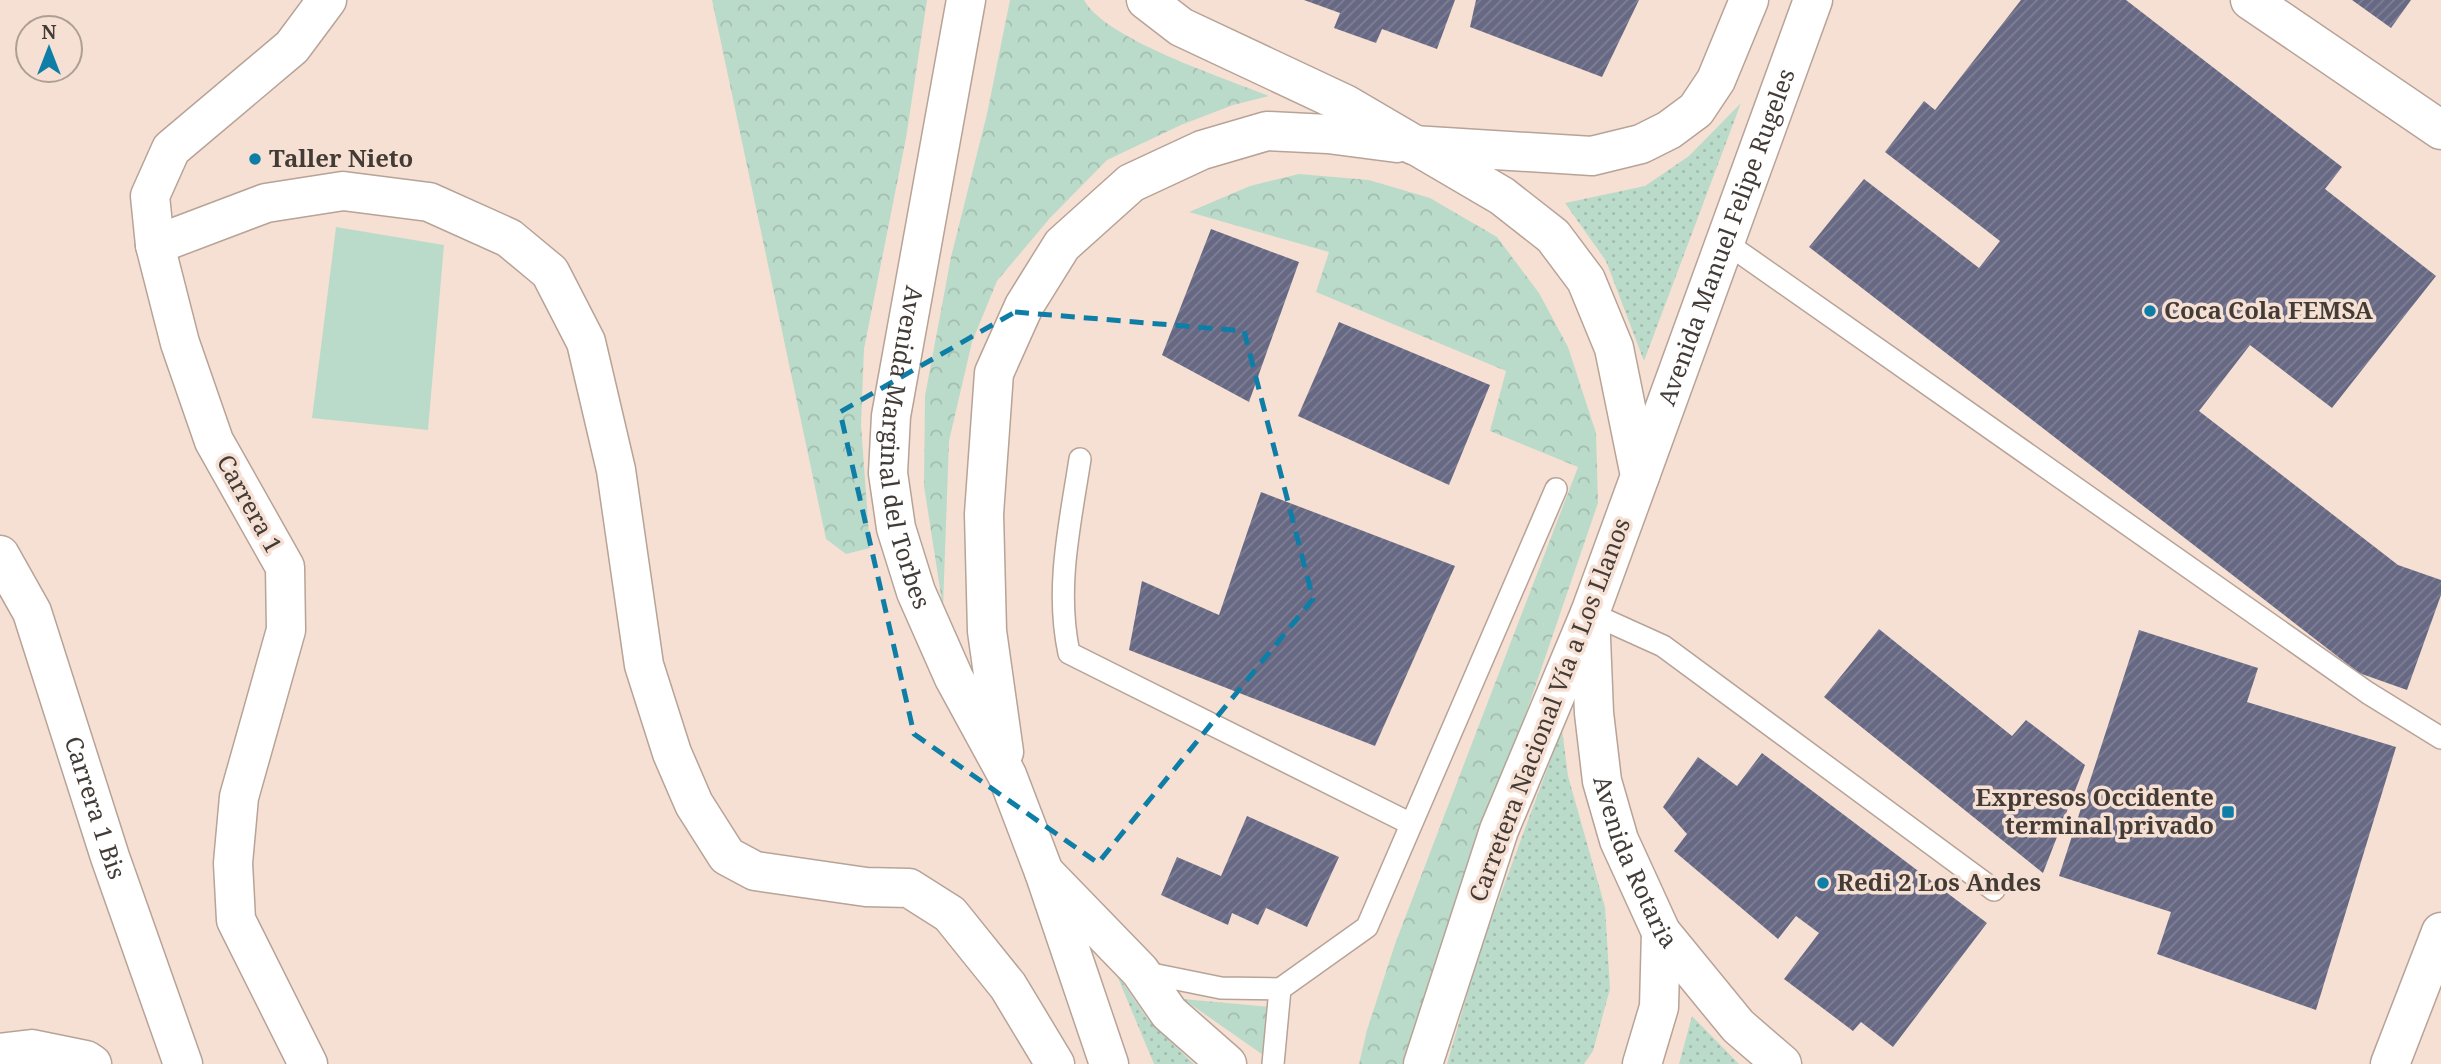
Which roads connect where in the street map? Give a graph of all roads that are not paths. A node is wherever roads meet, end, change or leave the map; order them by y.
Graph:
1 (327, 0) edge
2 (966, 0) edge
3 (1146, 0) edge
4 (1749, 0) edge
5 (1813, 0) edge
6 (2250, 0) edge
7 (2441, 130) edge
8 (1413, 145) junction
9 (1725, 242) junction
10 (155, 245) junction
11 (1080, 459) dead end
12 (1640, 476) junction
13 (1556, 489) dead end
14 (0, 555) edge
15 (1590, 613) junction
16 (2441, 738) edge
17 (1007, 775) junction
18 (1411, 824) junction
19 (1044, 872) junction
20 (1994, 890) dead end
21 (1661, 932) junction
22 (2441, 932) edge
23 (1140, 971) junction
24 (1280, 989) junction
25 (0, 1053) edge
26 (92, 1064) edge
27 (183, 1064) edge
28 (308, 1064) edge
29 (1055, 1064) edge
30 (1109, 1064) edge
31 (1227, 1064) edge
32 (1273, 1064) edge
33 (1423, 1064) edge
34 (1642, 1064) edge
35 (1782, 1064) edge
36 (2390, 1064) edge

1 - 10 main road, Carrera 1
2 - 17 main road, Avenida Marginal del Torbes
3 - 8 main road
4 - 8 main road
5 - 9 main road, Avenida Manuel Felipe Rugeles
6 - 7 main road
8 - 12 main road
8 - 17 main road
9 - 12 main road, Avenida Manuel Felipe Rugeles
9 - 16 lane
10 - 28 main road, Carrera 1
10 - 29 main road
11 - 18 lane
12 - 15 main road, Carretera Nacional Vía a Los Llanos
13 - 18 lane
14 - 27 main road, Carrera 1 Bis
15 - 20 lane
15 - 21 main road, Avenida Rotaria
15 - 33 main road, Carretera Nacional Vía a Los Llanos
17 - 19 main road, Avenida Marginal del Torbes
18 - 24 lane
19 - 23 main road
19 - 30 main road
21 - 34 main road
21 - 35 main road, Avenida Rotaria
22 - 36 main road
23 - 24 lane
23 - 31 main road
24 - 32 lane
25 - 26 main road

